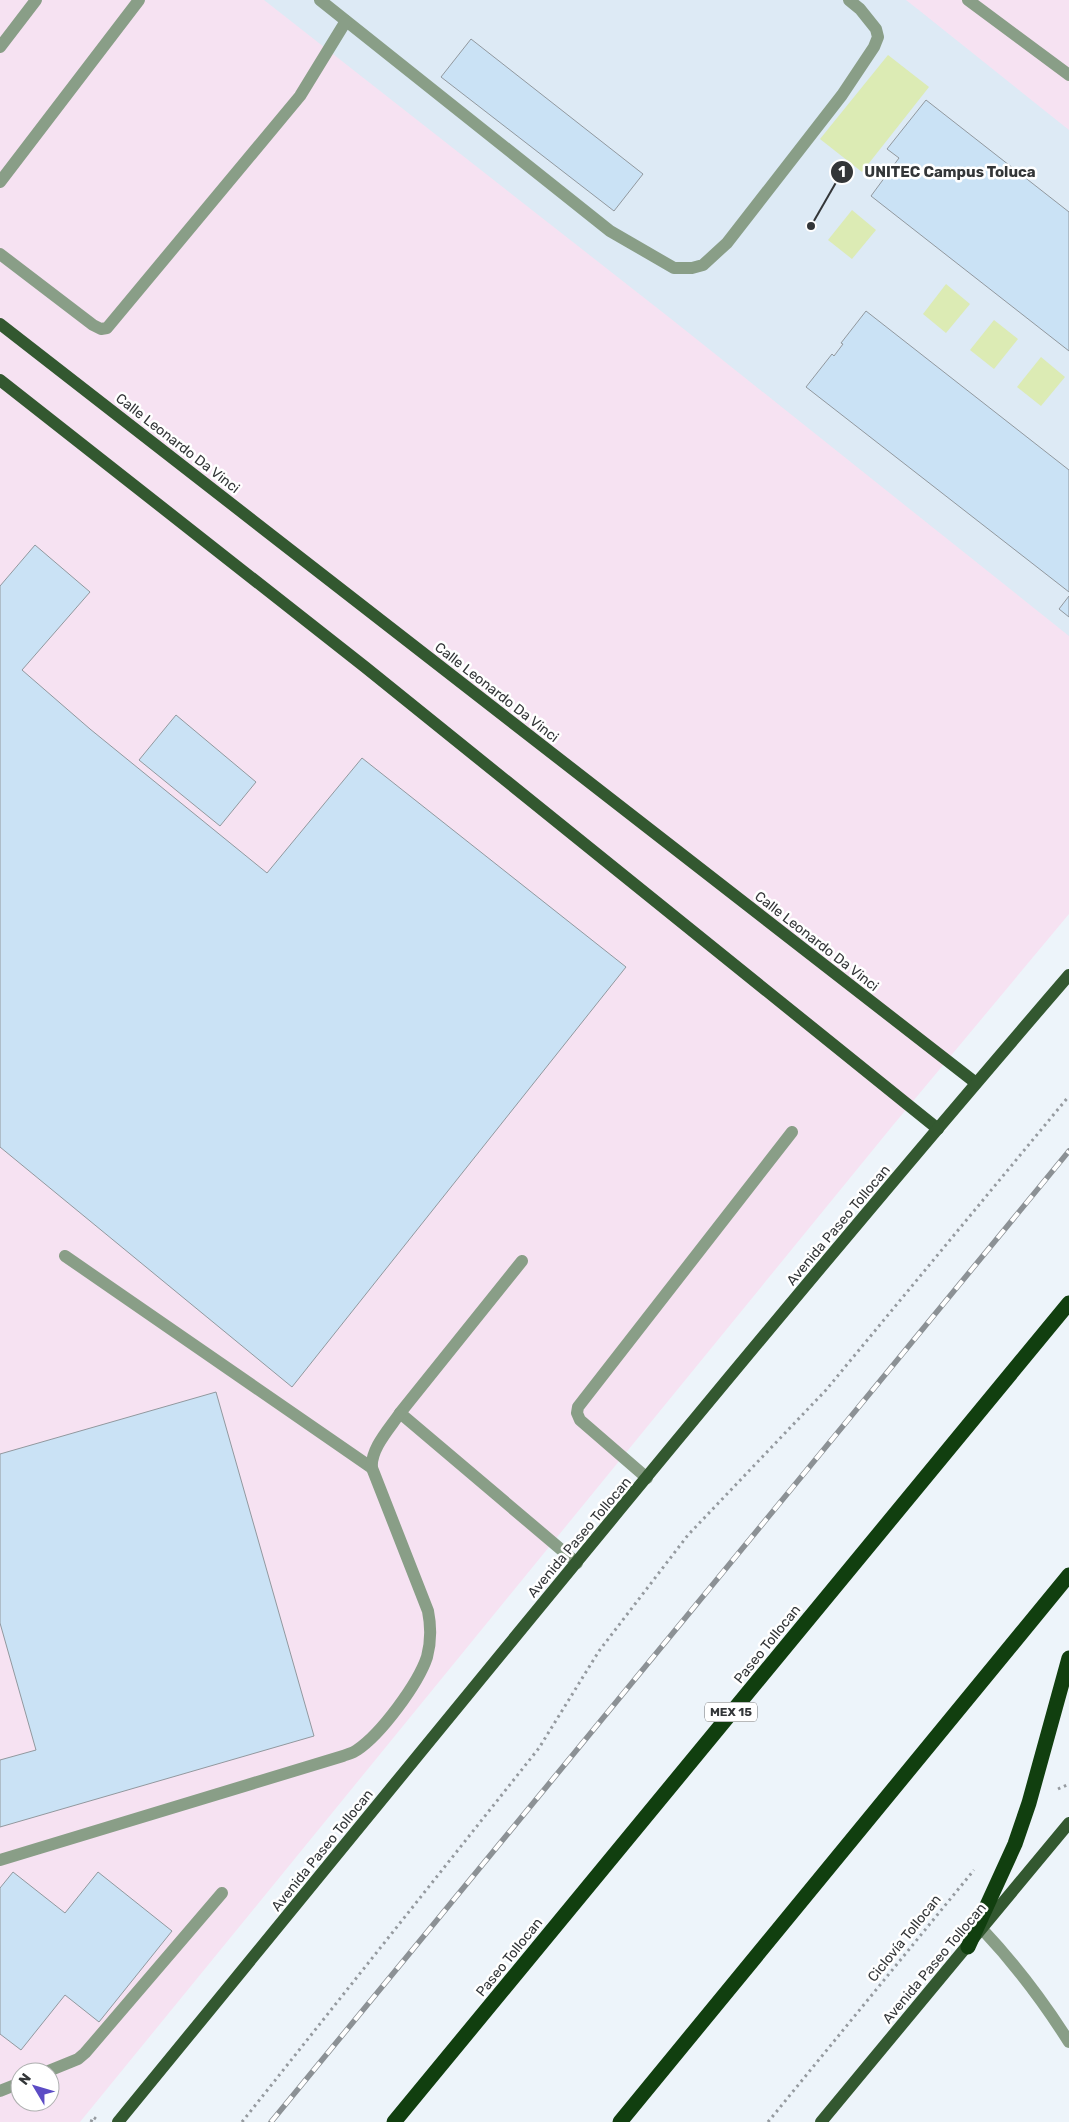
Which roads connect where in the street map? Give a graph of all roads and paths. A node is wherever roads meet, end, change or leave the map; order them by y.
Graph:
1 (36, 0) edge
2 (139, 0) edge
3 (320, 0) edge
4 (849, 0) edge
5 (968, 0) edge
6 (346, 21) junction
7 (0, 47) edge
8 (1069, 75) edge
9 (0, 182) edge
10 (0, 254) edge
11 (0, 324) edge
12 (0, 380) edge
13 (1069, 975) edge
14 (976, 1084) junction
15 (1069, 1096) edge
16 (938, 1129) junction
17 (792, 1132) dead end
18 (65, 1256) dead end
19 (522, 1261) dead end
20 (1069, 1303) edge
21 (400, 1413) junction
22 (372, 1468) junction
23 (647, 1478) junction
24 (577, 1563) junction
25 (1069, 1575) edge
26 (1069, 1658) edge
27 (1069, 1784) edge
28 (1029, 1803) junction
29 (1069, 1823) edge
30 (0, 1860) edge
31 (979, 1864) dead end
32 (222, 1892) dead end
33 (982, 1929) junction
34 (968, 1947) junction
35 (1069, 2042) edge
36 (60, 2066) edge
37 (93, 2117) dead end
38 (91, 2122) edge
39 (118, 2122) edge
40 (242, 2122) edge
41 (394, 2122) edge
42 (620, 2122) edge
43 (768, 2122) edge
44 (821, 2122) edge

1 - 7 lane
2 - 9 lane
3 - 6 lane
4 - 6 lane
5 - 8 lane
6 - 10 lane
11 - 14 main road, Calle Leonardo Da Vinci
12 - 16 main road
13 - 14 main road, Avenida Paseo Tollocan
14 - 16 main road, Avenida Paseo Tollocan
15 - 40 path
16 - 23 main road, Avenida Paseo Tollocan
17 - 23 lane
18 - 22 lane
19 - 21 lane
20 - 41 highway, Paseo Tollocan / MEX 15
21 - 22 lane
21 - 24 lane
22 - 30 lane
23 - 24 main road, Avenida Paseo Tollocan
24 - 39 main road, Avenida Paseo Tollocan
25 - 42 highway
26 - 28 highway
27 - 28 path
28 - 34 highway
29 - 33 main road, Avenida Paseo Tollocan
31 - 43 path, Ciclovía Tollocan
32 - 36 lane
33 - 34 main road, Avenida Paseo Tollocan
33 - 35 lane
34 - 44 main road, Avenida Paseo Tollocan
37 - 38 path

